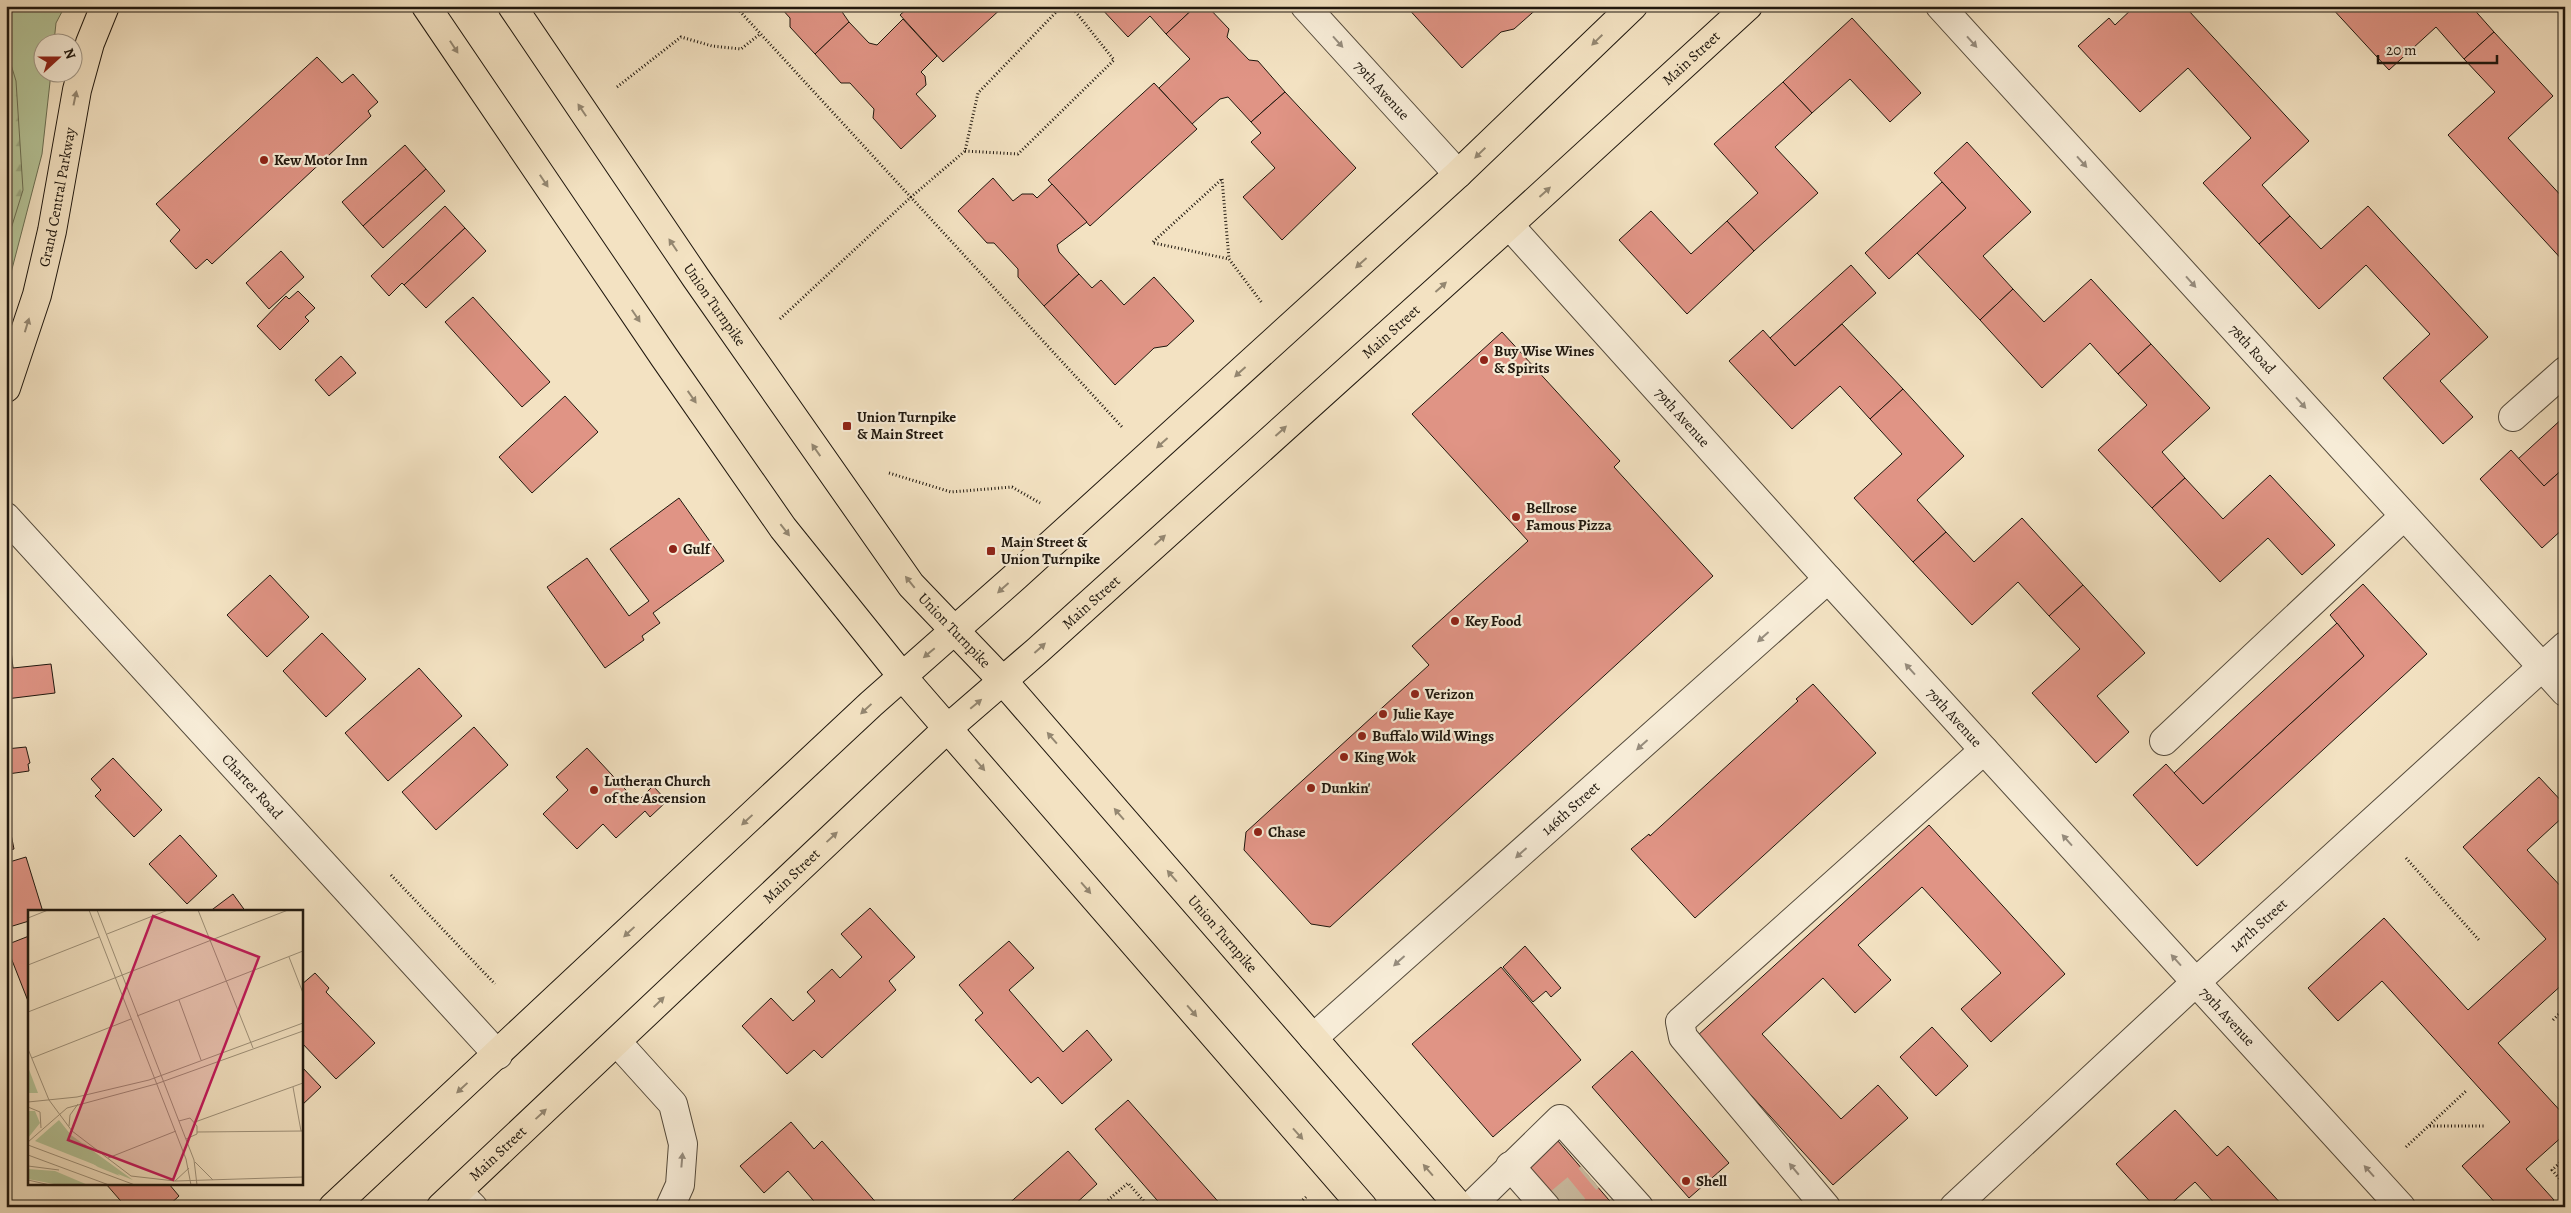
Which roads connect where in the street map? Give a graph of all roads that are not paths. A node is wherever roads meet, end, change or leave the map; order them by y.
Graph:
1 (105, 6) edge
2 (426, 6) edge
3 (512, 6) edge
4 (1305, 6) edge
5 (1633, 6) edge
6 (1748, 6) edge
7 (1940, 6) edge
8 (1458, 174) junction
9 (1509, 225) junction
10 (2565, 371) edge
11 (6, 388) edge
12 (2513, 417) dead end
13 (2404, 516) junction
14 (6, 517) edge
15 (1828, 579) junction
16 (956, 630) junction
17 (2565, 646) edge
18 (2542, 667) junction
19 (902, 676) junction
20 (1003, 681) junction
21 (2565, 692) edge
22 (948, 728) junction
23 (2164, 741) dead end
24 (1984, 750) junction
25 (2196, 982) junction
26 (1313, 1038) junction
27 (617, 1042) junction
28 (498, 1055) junction
29 (1510, 1166) junction
30 (457, 1202) edge
31 (1551, 1206) edge
32 (1638, 1206) edge
33 (333, 1207) edge
34 (670, 1207) edge
35 (1363, 1207) edge
36 (1460, 1207) edge
37 (1470, 1207) edge
38 (1826, 1207) edge
39 (1954, 1207) edge
40 (2401, 1207) edge

11 -> 1 main road, Grand Central Parkway
2 -> 19 main road
16 -> 3 main road, Union Turnpike
4 -> 8 street, 79th Avenue
5 -> 8 main road
9 -> 6 main road, Main Street
7 -> 13 street, 78th Road
8 -> 16 main road
9 - 15 street, 79th Avenue
20 -> 9 main road, Main Street
10 - 12 street
13 - 18 street, 78th Road
13 - 23 street
14 - 28 street, Charter Road
24 -> 15 street, 79th Avenue
15 -> 26 street, 146th Street
16 -> 19 main road
16 - 20 main road, Union Turnpike
17 - 18 street, 147th Street
18 - 21 street, 78th Road
18 - 25 street, 147th Street
19 - 22 main road
19 -> 28 main road
22 -> 20 main road, Main Street
26 -> 20 main road, Union Turnpike
27 -> 22 main road, Main Street
22 -> 35 main road
25 -> 24 street, 79th Avenue
38 -> 24 street
25 - 39 street, 147th Street
40 -> 25 street, 79th Avenue
36 -> 26 main road, Union Turnpike
30 -> 27 main road, Main Street
34 -> 27 street
28 -> 33 main road
29 - 31 street
29 - 32 street
29 - 37 street

